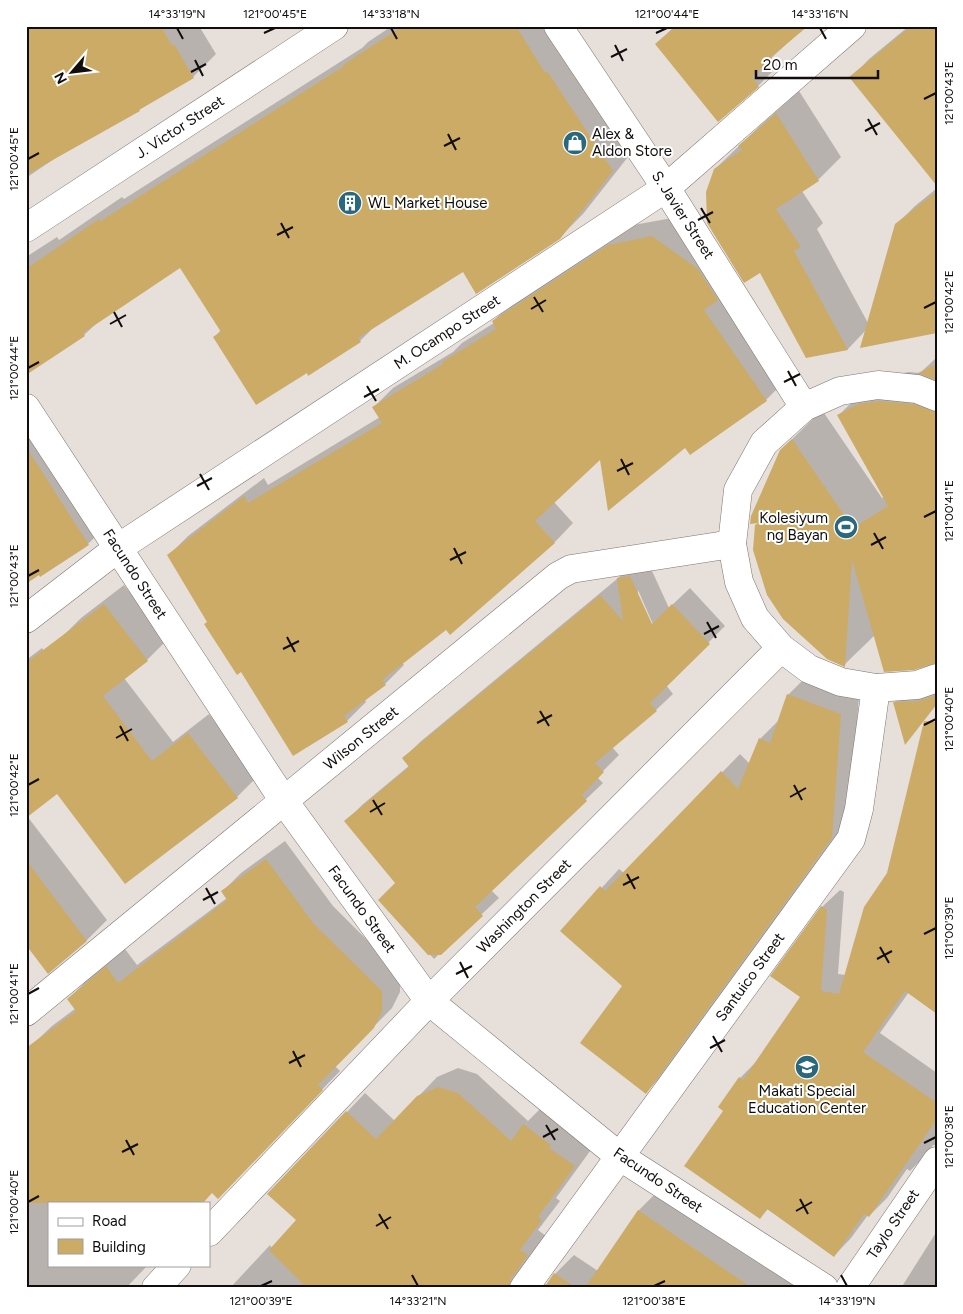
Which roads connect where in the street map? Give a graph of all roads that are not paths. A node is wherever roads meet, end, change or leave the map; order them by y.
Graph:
1 (334, 26) edge
2 (558, 26) edge
3 (852, 26) edge
4 (666, 188) junction
5 (26, 228) edge
6 (937, 397) edge
7 (804, 407) junction
8 (26, 408) edge
9 (732, 544) junction
10 (118, 548) junction
11 (26, 619) edge
12 (780, 648) junction
13 (937, 678) edge
14 (876, 688) junction
15 (284, 801) junction
16 (428, 1001) junction
17 (26, 1012) edge
18 (620, 1156) junction
19 (937, 1161) edge
20 (210, 1231) edge
21 (176, 1266) edge
22 (156, 1288) edge
23 (524, 1288) edge
24 (824, 1288) edge
25 (850, 1288) edge

1 - 5 street, J. Victor Street
2 - 4 street, S. Javier Street
3 - 4 street, M. Ocampo Street
4 - 7 street, S. Javier Street
4 - 10 street, M. Ocampo Street
6 - 7 street
7 - 9 street
8 - 10 street, Facundo Street
9 - 12 street
9 - 15 street, Wilson Street
10 - 11 street, M. Ocampo Street
10 - 15 street, Facundo Street
12 - 14 street
12 - 16 street, Washington Street
13 - 14 street
14 - 18 street, Santuico Street
15 - 16 street, Facundo Street
15 - 17 street, Wilson Street
16 - 18 street, Facundo Street
16 - 20 street, Washington Street
18 - 23 street, Santuico Street
18 - 24 street, Facundo Street
19 - 25 street, Taylo Street
21 - 22 street

